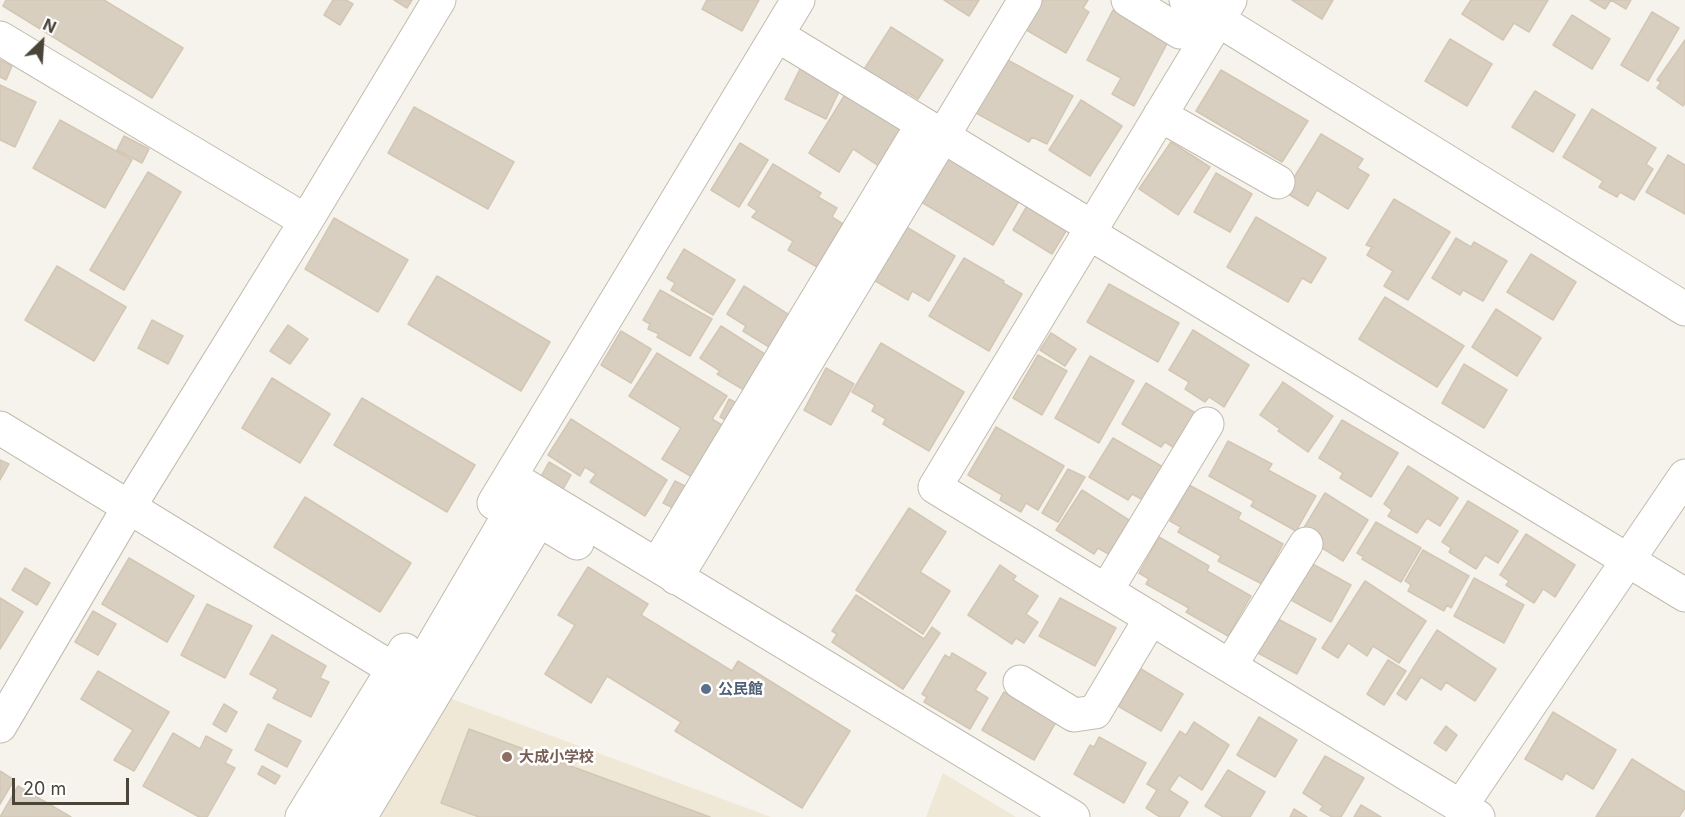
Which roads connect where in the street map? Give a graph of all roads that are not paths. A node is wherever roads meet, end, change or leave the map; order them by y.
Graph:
1 (440, 0) edge
2 (798, 0) edge
3 (998, 0) edge
4 (1025, 0) edge
5 (1128, 0) edge
6 (1186, 0) edge
7 (1225, 9) edge
8 (1180, 32) dead end
9 (777, 35) junction
10 (0, 38) edge
11 (1160, 115) junction
12 (933, 130) junction
13 (1278, 182) dead end
14 (306, 221) junction
15 (1090, 230) junction
16 (1685, 309) edge
17 (1207, 424) dead end
18 (0, 428) edge
19 (1685, 476) edge
20 (129, 507) junction
21 (1306, 544) dead end
22 (1628, 560) junction
23 (666, 571) junction
24 (1106, 591) junction
25 (1685, 595) edge
26 (1151, 618) junction
27 (1230, 666) junction
28 (393, 669) junction
29 (1020, 682) dead end
30 (0, 726) edge
31 (1469, 812) edge
32 (302, 817) edge
33 (332, 817) edge
34 (360, 817) edge
35 (1030, 817) edge
36 (1072, 817) edge

1 - 14 street
2 - 9 street
3 - 12 street
4 - 12 street
5 - 8 street
6 - 7 street
7 - 11 street
7 - 16 street
9 - 12 street
9 - 28 street
10 - 14 street
11 - 13 street
11 - 15 street
12 - 15 street
12 - 23 street
14 - 20 street
15 - 22 street
15 - 24 street
17 - 24 street
18 - 20 street
19 - 22 street
20 - 28 street
20 - 30 street
21 - 27 street
22 - 25 street
22 - 31 street
23 - 33 street
23 - 36 street
24 - 26 street
26 - 27 street
26 - 29 street
27 - 31 street
28 - 32 street
34 - 35 street

